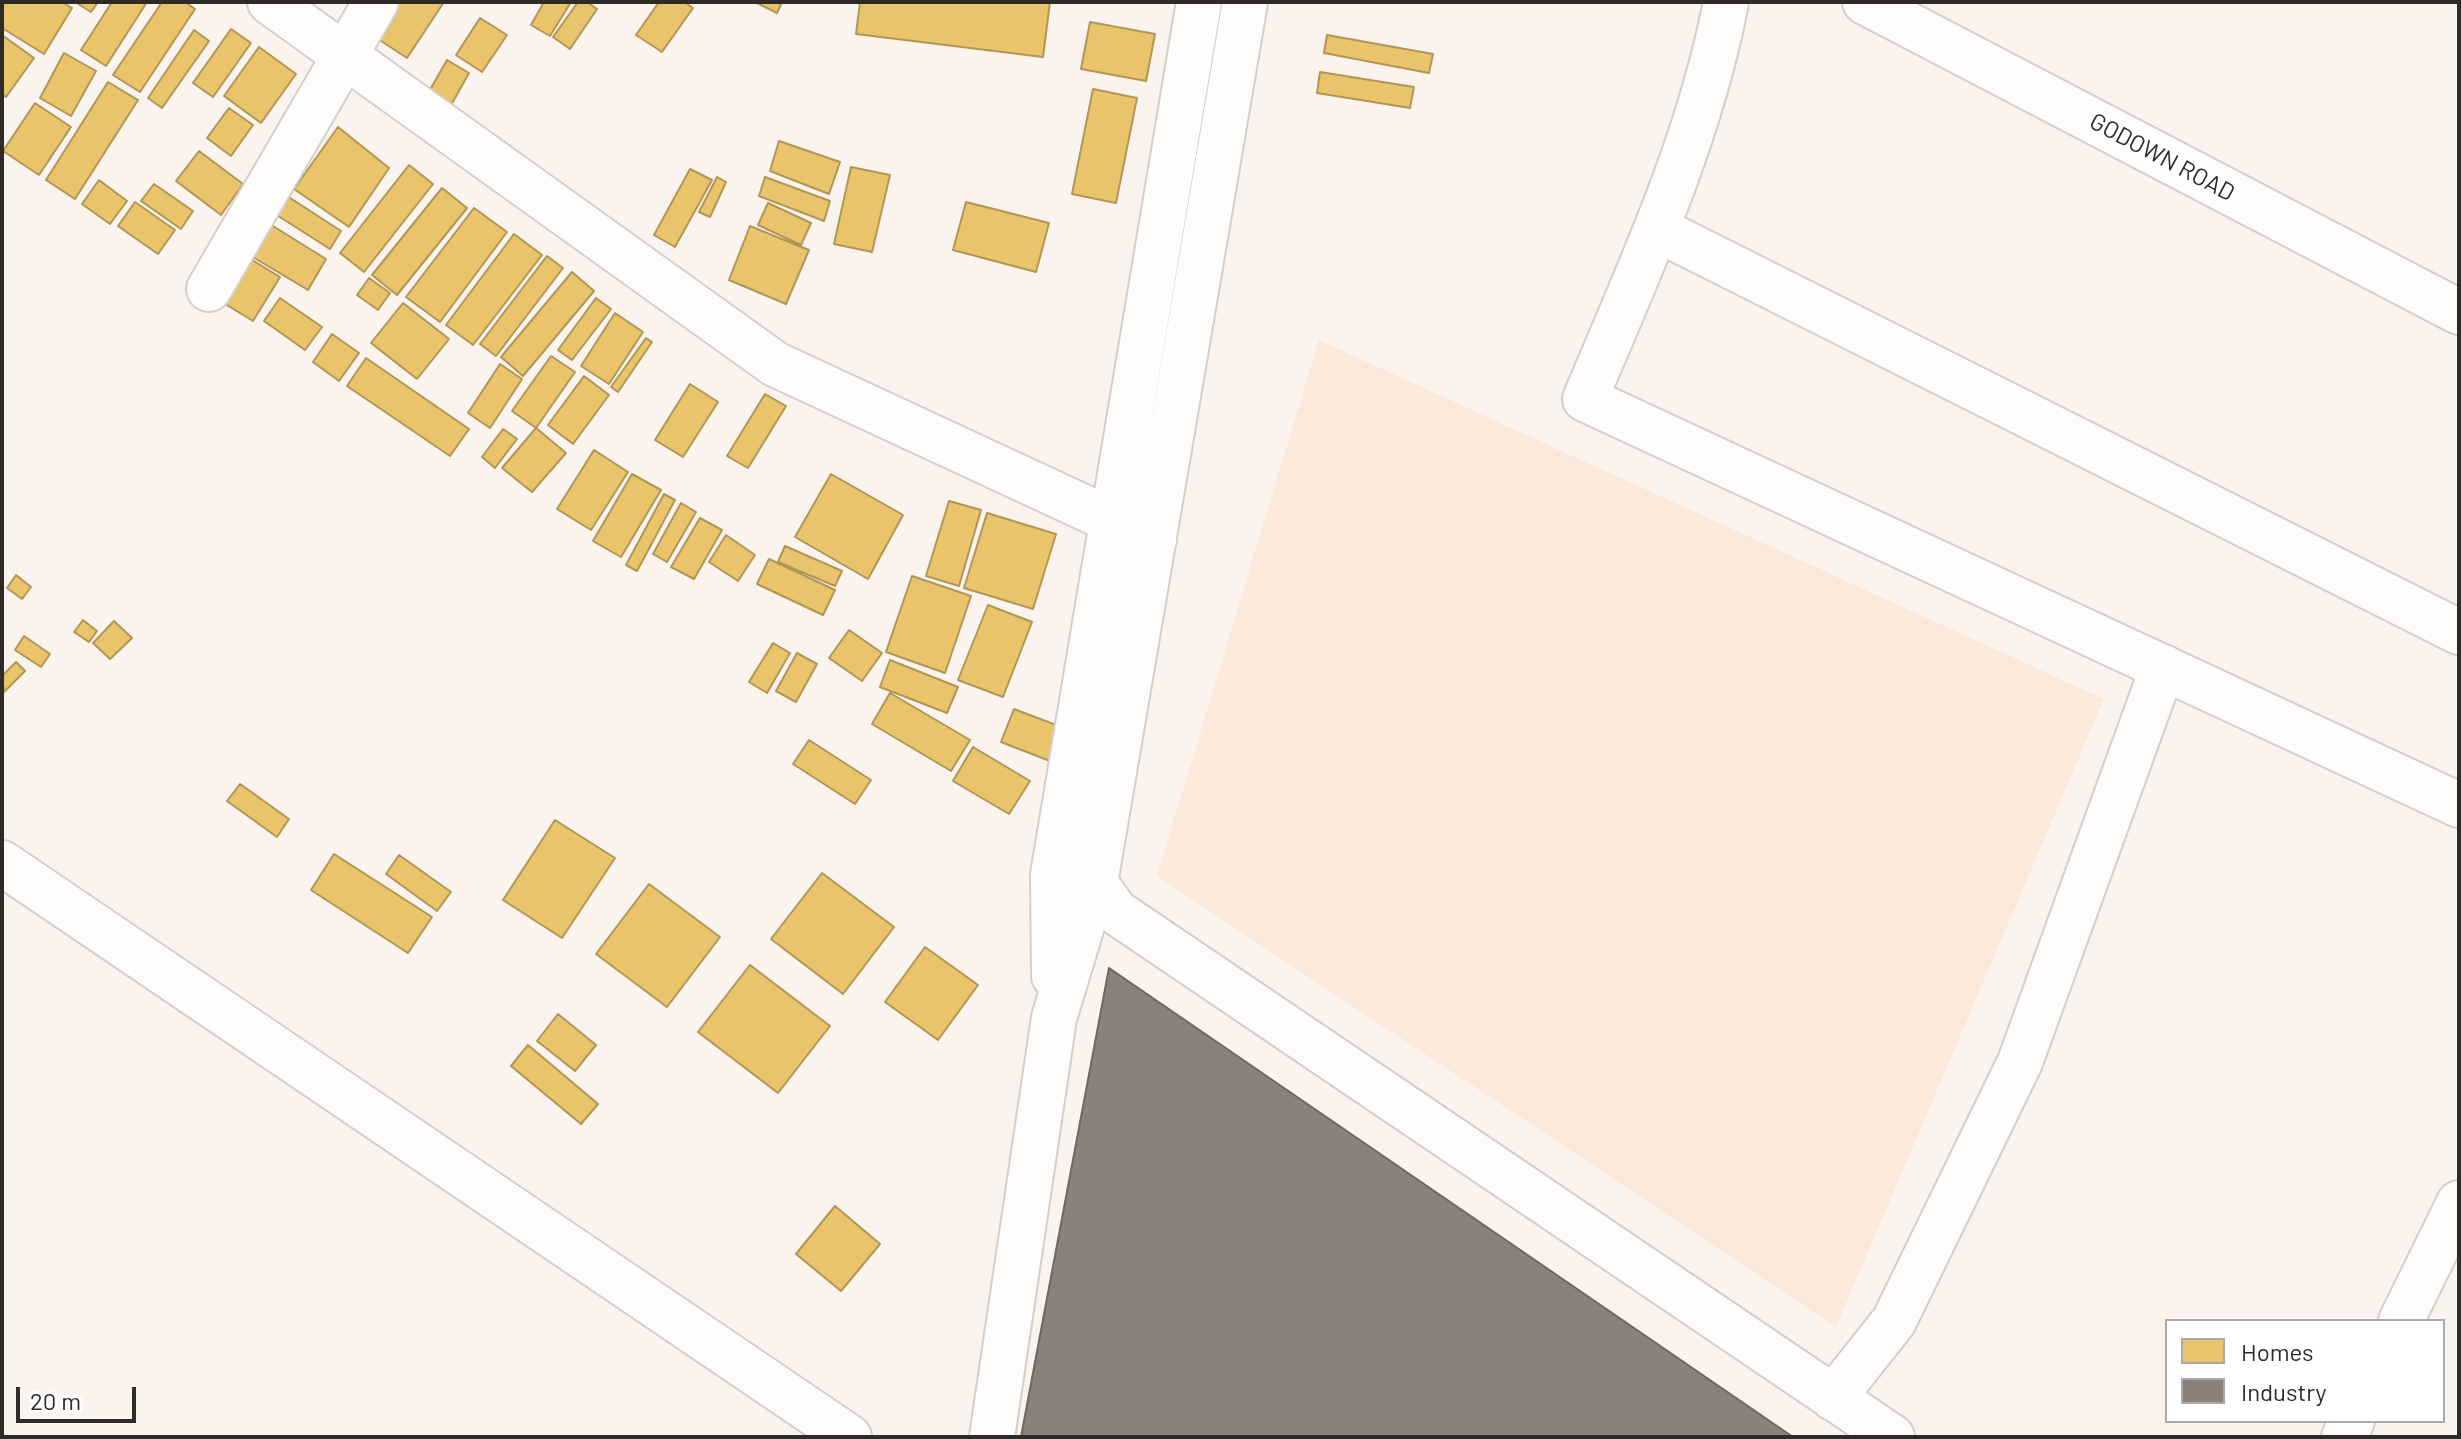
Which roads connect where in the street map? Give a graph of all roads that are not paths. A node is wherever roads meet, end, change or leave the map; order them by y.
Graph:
1 (270, 2) edge
2 (376, 2) edge
3 (1199, 2) edge
4 (1245, 2) edge
5 (1726, 2) edge
6 (1865, 2) edge
7 (345, 56) junction
8 (1657, 229) junction
9 (209, 289) dead end
10 (2459, 312) edge
11 (1112, 520) junction
12 (1154, 540) junction
13 (2459, 632) edge
14 (2163, 667) junction
15 (2459, 805) edge
16 (2, 863) edge
17 (1095, 883) junction
18 (1054, 1018) junction
19 (2459, 1203) edge
20 (2402, 1319) edge
21 (1833, 1398) junction
22 (849, 1437) edge
23 (992, 1437) edge
24 (1892, 1437) edge

1 - 7 street
2 - 7 street
3 - 11 street
4 - 12 street
5 - 8 street
6 - 10 street, GODOWN ROAD
7 - 9 street
7 - 11 street
8 - 13 street
8 - 14 street
11 - 12 street
11 - 18 street
12 - 17 street
14 - 15 street
14 - 21 street
16 - 22 street
17 - 18 street
17 - 21 street
18 - 23 street
19 - 20 street
21 - 24 street

